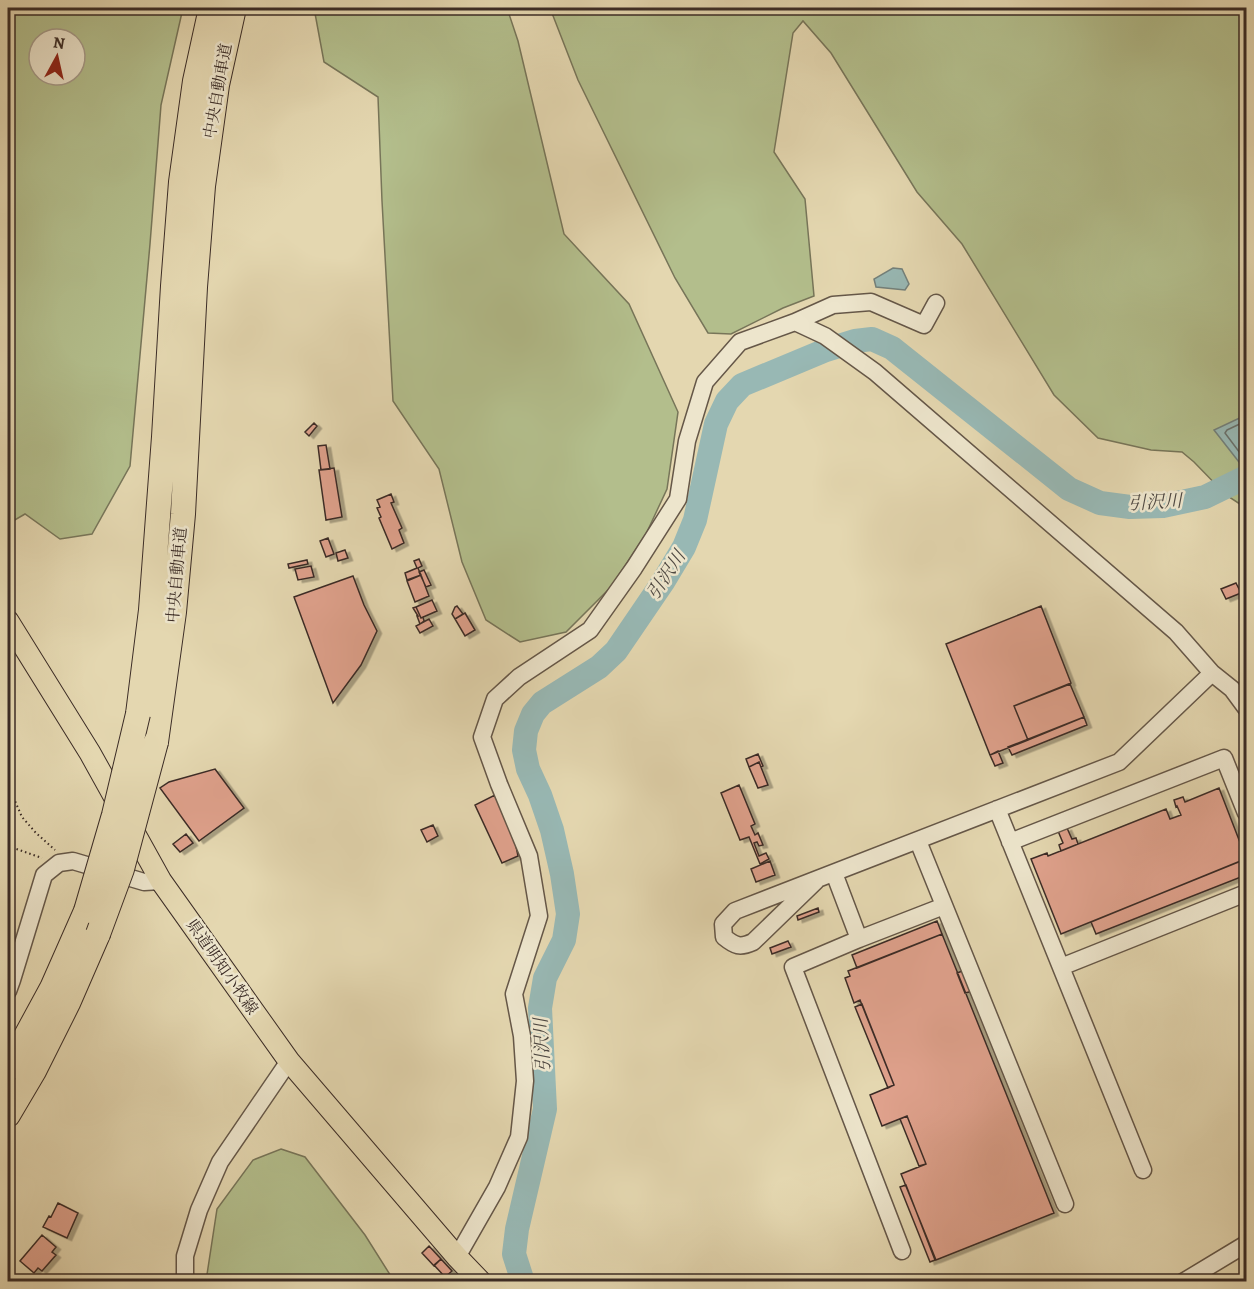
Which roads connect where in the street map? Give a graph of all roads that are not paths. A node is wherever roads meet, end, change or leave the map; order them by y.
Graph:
1 (211, 8) edge
2 (234, 8) edge
3 (936, 303) dead end
4 (795, 322) junction
5 (8, 621) edge
6 (1212, 673) junction
7 (1246, 708) edge
8 (997, 809) junction
9 (1246, 813) edge
10 (918, 841) junction
11 (1010, 842) junction
12 (834, 873) junction
13 (160, 881) junction
14 (816, 881) junction
15 (1246, 893) edge
16 (944, 906) junction
17 (859, 939) junction
18 (1061, 967) junction
19 (8, 991) edge
20 (289, 1061) junction
21 (8, 1069) edge
22 (8, 1115) edge
23 (1143, 1170) dead end
24 (1065, 1204) dead end
25 (1246, 1244) edge
26 (902, 1251) dead end
27 (457, 1257) junction
28 (185, 1281) edge
29 (481, 1281) edge
30 (1183, 1281) edge

1 - 21 highway, 中央自動車道, bridge
2 - 22 highway, 中央自動車道, bridge
3 - 4 street
4 - 6 street
4 - 27 street
5 - 13 main road, 県道明知小牧線
6 - 7 street
6 - 8 street
8 - 10 street
8 - 11 street
9 - 11 street
10 - 12 street
10 - 16 street
11 - 18 street
12 - 14 street
12 - 17 street
13 - 19 street
13 - 20 main road, 県道明知小牧線
14 - 14 street
15 - 18 street
16 - 17 street
16 - 24 street
17 - 26 street
18 - 23 street
20 - 27 main road, 県道明知小牧線
20 - 28 street
25 - 30 street
27 - 29 main road, 県道明知小牧線

